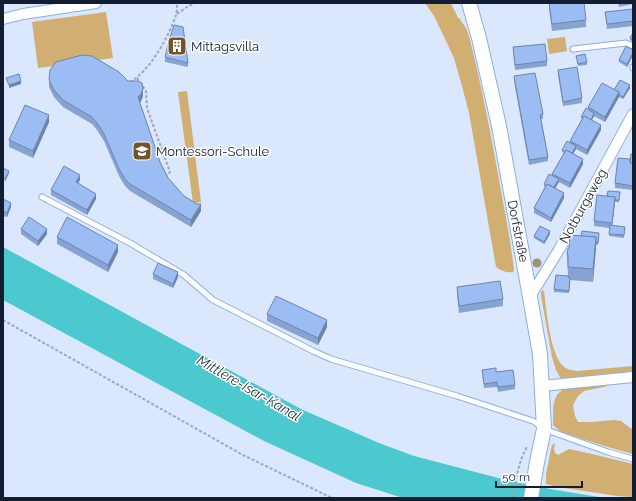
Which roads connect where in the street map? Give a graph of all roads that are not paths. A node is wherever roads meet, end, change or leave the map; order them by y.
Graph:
1 (96, 3) edge
2 (469, 3) edge
3 (3, 19) edge
4 (633, 46) edge
5 (573, 49) dead end
6 (633, 114) edge
7 (42, 197) dead end
8 (530, 297) junction
9 (633, 377) edge
10 (542, 386) junction
11 (544, 429) junction
12 (633, 459) edge
13 (530, 498) edge

1 - 3 street
2 - 8 street, Dorfstraße
4 - 5 lane
6 - 8 street, Notburgaweg
7 - 11 lane
8 - 10 street, Dorfstraße
9 - 10 street
10 - 11 street, Dorfstraße
11 - 12 lane
11 - 13 street, Dorfstraße

